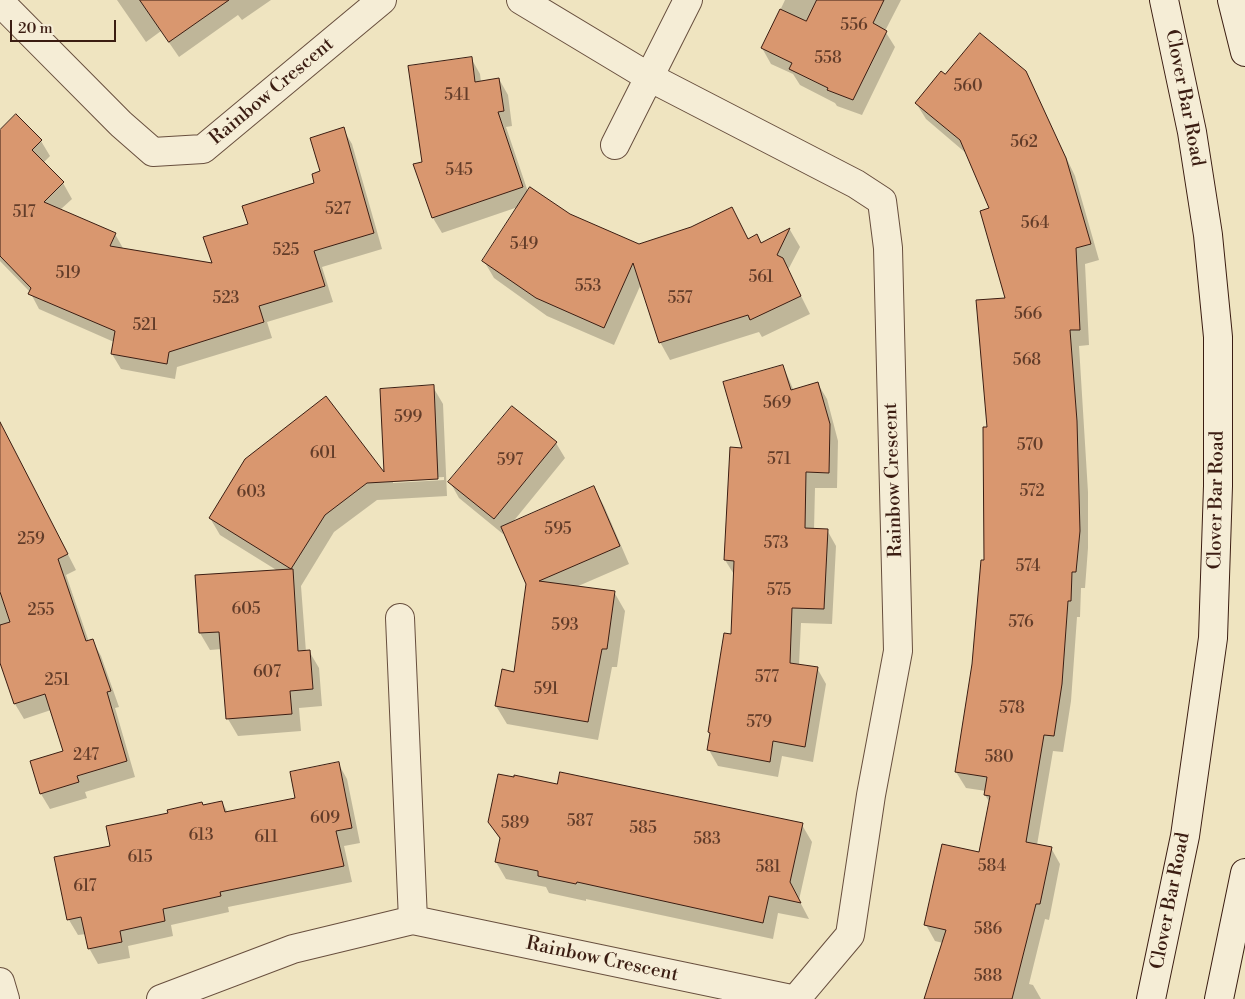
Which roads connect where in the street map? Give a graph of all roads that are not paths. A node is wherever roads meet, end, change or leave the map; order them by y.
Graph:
1 (382, 0) edge
2 (522, 0) edge
3 (688, 0) edge
4 (1164, 0) edge
5 (1232, 0) edge
6 (0, 2) edge
7 (1245, 52) edge
8 (649, 77) junction
9 (615, 145) dead end
10 (400, 618) dead end
11 (1245, 873) edge
12 (414, 920) junction
13 (0, 982) edge
14 (5, 999) edge
15 (161, 999) edge
16 (791, 999) edge
17 (796, 999) edge
18 (1152, 999) edge
19 (1219, 999) edge

1 - 6 street, Rainbow Crescent
2 - 8 street, Rainbow Crescent
3 - 8 street
4 - 18 street, Clover Bar Road
5 - 7 street
8 - 9 street
8 - 17 street, Rainbow Crescent
10 - 12 street
11 - 19 street
12 - 15 street, Rainbow Crescent
12 - 16 street, Rainbow Crescent
13 - 14 street

